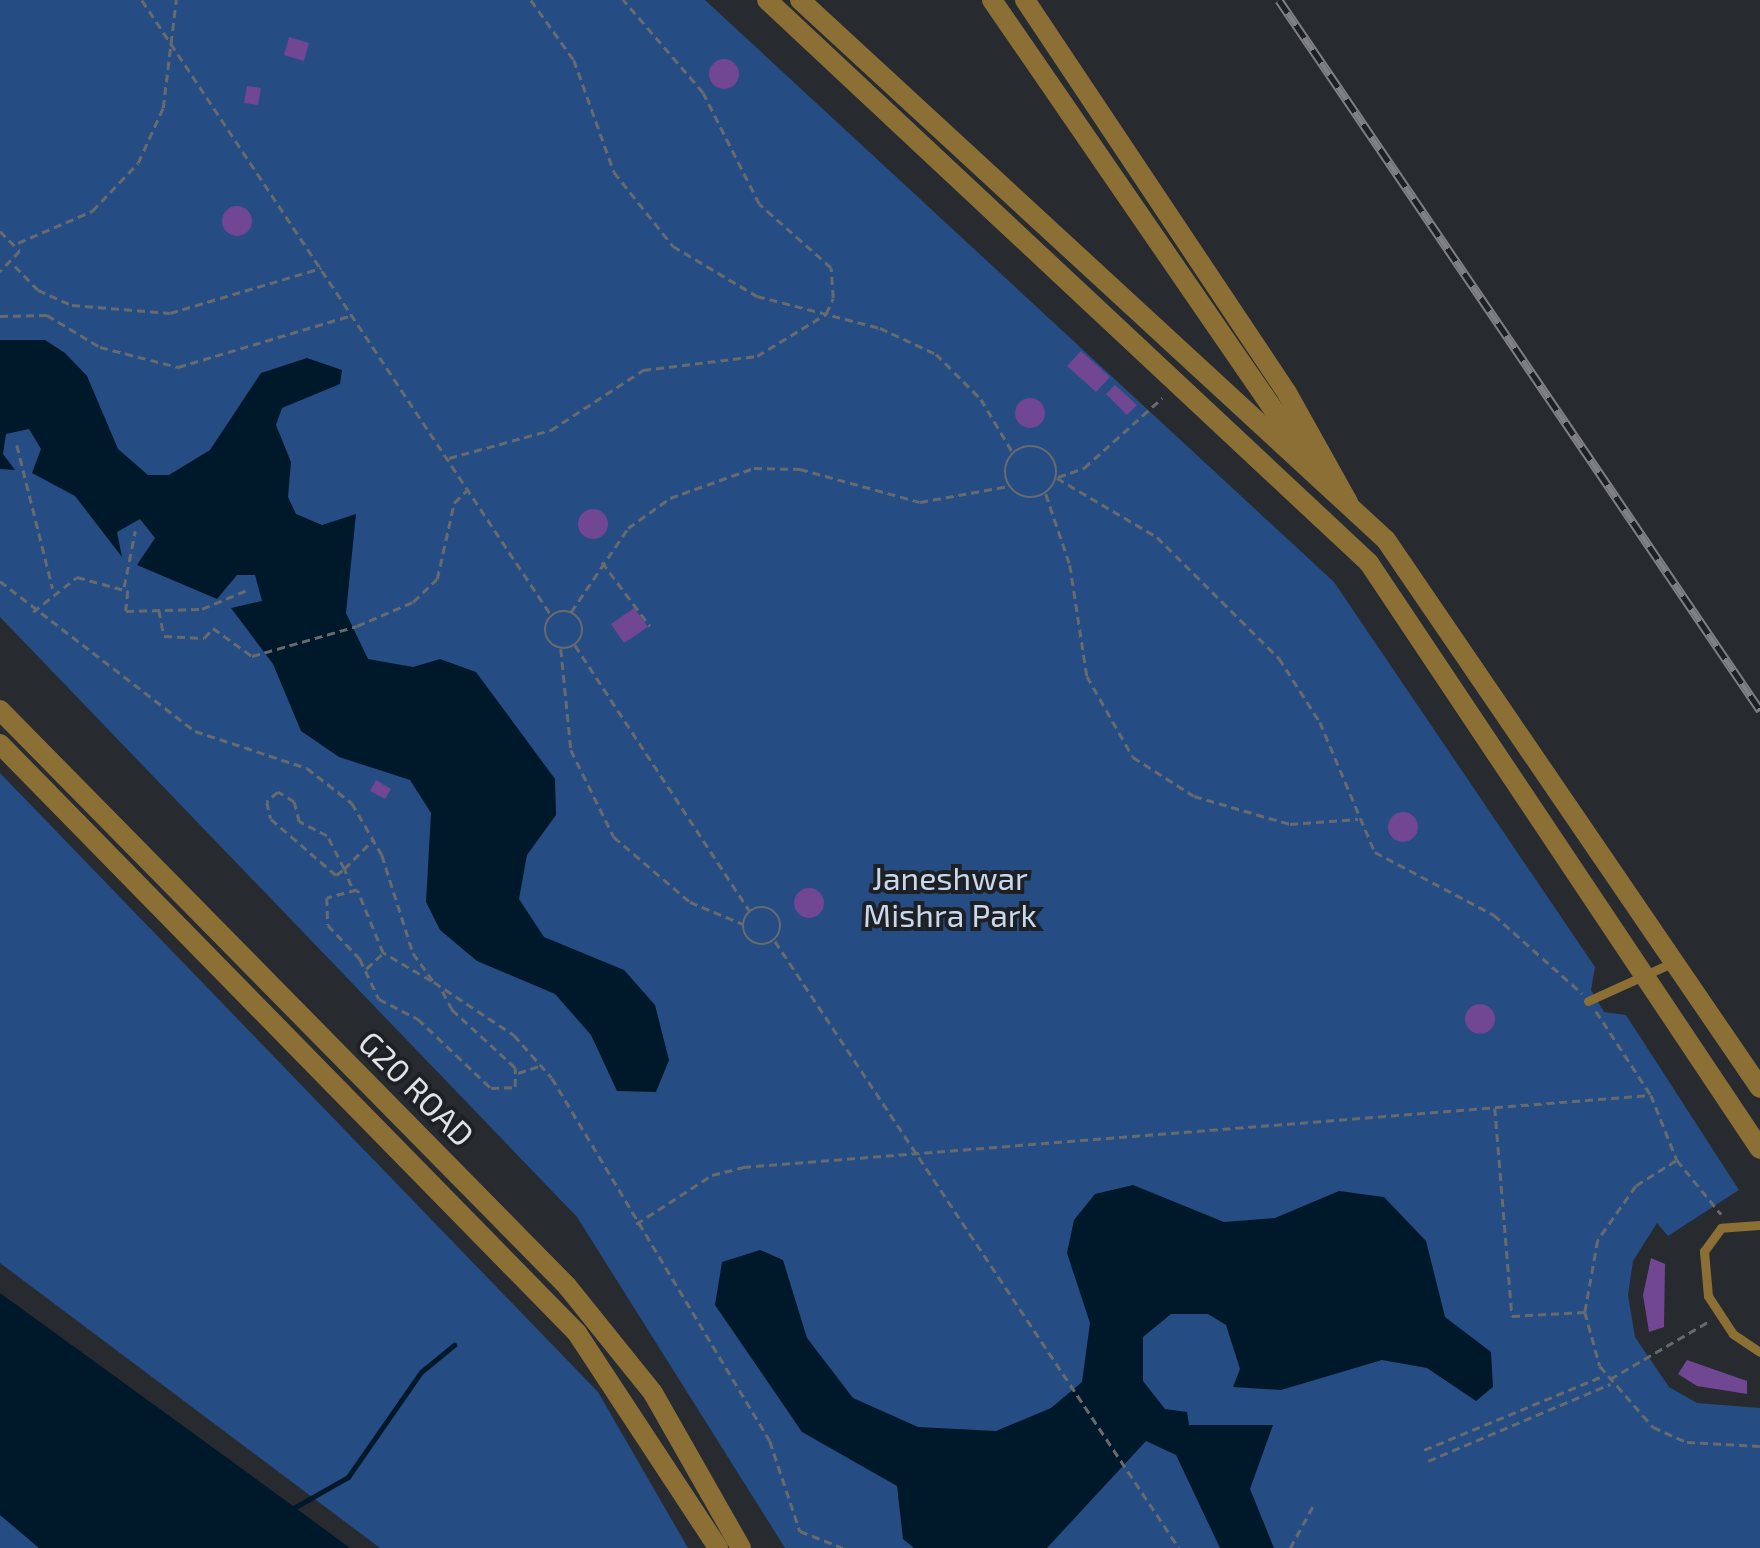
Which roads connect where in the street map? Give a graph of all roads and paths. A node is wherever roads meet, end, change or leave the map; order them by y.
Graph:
1 (142, 0) edge
2 (176, 0) edge
3 (530, 0) edge
4 (623, 0) edge
5 (767, 0) edge
6 (800, 0) edge
7 (992, 0) edge
8 (1026, 0) edge
9 (176, 50) junction
10 (0, 231) edge
11 (18, 243) junction
12 (15, 266) junction
13 (321, 268) junction
14 (0, 272) edge
15 (352, 314) junction
16 (826, 314) junction
17 (0, 316) edge
18 (1177, 384) junction
19 (17, 445) dead end
20 (1013, 453) junction
21 (448, 458) junction
22 (1057, 478) junction
23 (1319, 478) junction
24 (1009, 486) junction
25 (468, 488) junction
26 (1046, 494) junction
27 (1302, 501) junction
28 (1350, 506) junction
29 (1333, 530) junction
30 (135, 532) dead end
31 (601, 560) junction
32 (0, 580) edge
33 (124, 589) junction
34 (53, 590) junction
35 (248, 590) dead end
36 (159, 610) junction
37 (34, 612) junction
38 (571, 612) junction
39 (551, 614) junction
40 (650, 626) dead end
41 (575, 646) junction
42 (561, 649) junction
43 (0, 710) edge
44 (0, 744) edge
45 (1362, 818) junction
46 (308, 829) junction
47 (298, 840) junction
48 (374, 840) junction
49 (344, 869) junction
50 (351, 887) junction
51 (750, 911) junction
52 (743, 924) junction
53 (775, 941) junction
54 (383, 953) junction
55 (1674, 962) junction
56 (364, 970) junction
57 (1644, 979) junction
58 (436, 983) junction
59 (1588, 1001) junction
60 (541, 1065) junction
61 (516, 1073) junction
62 (1760, 1088) edge
63 (1651, 1094) junction
64 (1494, 1106) junction
65 (1760, 1149) edge
66 (913, 1153) junction
67 (1677, 1160) junction
68 (636, 1224) junction
69 (1760, 1225) edge
70 (1721, 1228) junction
71 (567, 1286) junction
72 (545, 1300) junction
73 (1585, 1312) junction
74 (1719, 1316) junction
75 (1760, 1352) edge
76 (1605, 1375) junction
77 (1610, 1382) junction
78 (1760, 1446) edge
79 (1424, 1450) dead end
80 (1428, 1460) dead end
81 (1313, 1506) dead end
82 (718, 1548) edge
83 (741, 1548) edge
84 (842, 1548) edge
85 (1179, 1548) edge
86 (1290, 1548) edge

1 - 9 path
2 - 9 path
3 - 16 path
4 - 16 path
5 - 18 street
6 - 23 street
7 - 23 street
8 - 28 street
9 - 11 path
9 - 13 path
10 - 11 path
11 - 12 path
12 - 13 path
12 - 14 path
13 - 15 path
15 - 17 path
15 - 21 path
16 - 20 path
16 - 21 path
18 - 22 path
18 - 27 street
19 - 34 path
20 - 22 path
20 - 24 path
21 - 25 path
22 - 26 path
22 - 45 path
23 - 27 street
23 - 28 street
24 - 26 path
24 - 31 path
25 - 36 path
25 - 39 path
26 - 45 path
27 - 29 street
28 - 29 street
28 - 55 street
29 - 57 street
30 - 33 path
31 - 38 path
31 - 40 path
32 - 37 path
33 - 34 path
33 - 36 path
34 - 37 path
35 - 36 path
37 - 48 path
38 - 39 path
38 - 41 path
39 - 42 path
41 - 42 path
41 - 51 path
42 - 52 path
43 - 71 street, G20 ROAD
44 - 72 street, G20 ROAD
45 - 59 path
46 - 47 path
46 - 47 path
46 - 49 path
47 - 49 path
48 - 49 path
48 - 58 path
49 - 50 path
50 - 54 path
50 - 56 path
51 - 52 path
51 - 53 path
52 - 53 path
53 - 66 path
54 - 56 path
54 - 58 path
55 - 57 lane
55 - 62 street
56 - 61 path
57 - 59 lane
57 - 65 street
58 - 60 path
58 - 61 path
59 - 63 path
60 - 61 path
60 - 68 path
63 - 64 path
63 - 67 path
64 - 66 path
64 - 73 path
66 - 68 path
66 - 85 path
67 - 70 path
67 - 73 path
68 - 84 path
69 - 70 lane
70 - 74 lane
71 - 72 street
71 - 83 street, G20 ROAD
72 - 82 street, G20 ROAD
73 - 76 path
74 - 75 lane
74 - 77 path
76 - 77 path
76 - 79 path
77 - 78 path
77 - 80 path
81 - 86 path

